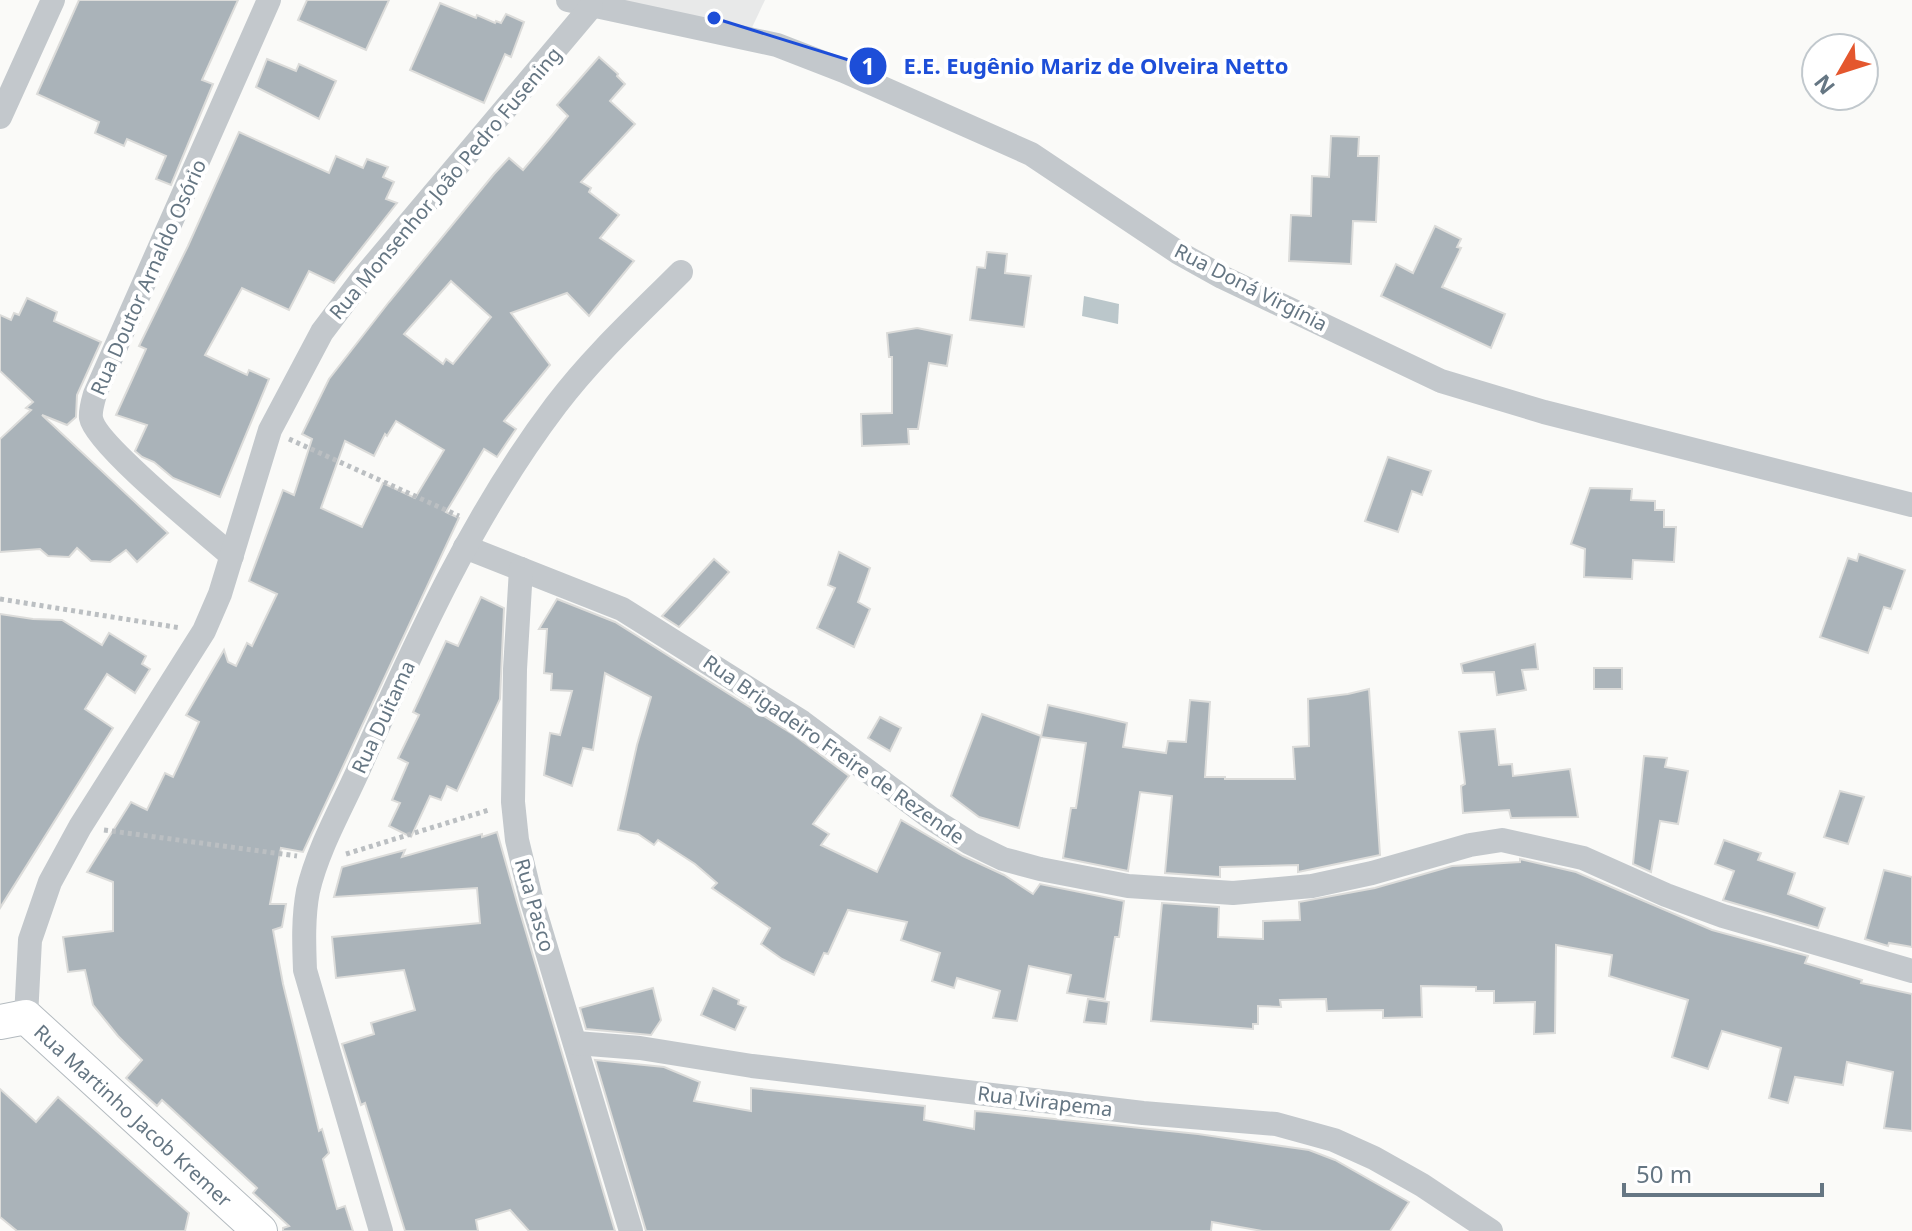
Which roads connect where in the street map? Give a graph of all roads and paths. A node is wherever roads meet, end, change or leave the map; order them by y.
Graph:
1 (53, 0) edge
2 (269, 0) edge
3 (580, 4) edge
4 (0, 117) edge
5 (681, 272) dead end
6 (270, 430) junction
7 (1912, 505) edge
8 (478, 524) junction
9 (465, 547) junction
10 (232, 556) junction
11 (521, 569) junction
12 (0, 599) edge
13 (204, 631) junction
14 (1912, 971) edge
15 (13, 1020) edge
16 (576, 1043) junction
17 (260, 1231) edge
18 (381, 1231) edge
19 (631, 1231) edge
20 (1491, 1231) edge

1 - 4 street
2 - 10 street, Rua Doutor Arnaldo Osório
3 - 6 street, Rua Monsenhor João Pedro Fusening
3 - 7 street, Rua Doná Virgínia
5 - 8 street, Rua Duitama
6 - 8 path
6 - 10 street, Rua Monsenhor João Pedro Fusening
8 - 9 street, Rua Duitama
9 - 11 street, Rua Brigadeiro Freire de Rezende
9 - 18 street, Rua Duitama
10 - 13 street, Rua Monsenhor João Pedro Fusening
11 - 14 street, Rua Brigadeiro Freire de Rezende
11 - 16 street, Rua Pasco
12 - 13 path
13 - 15 street, Rua Monsenhor João Pedro Fusening
15 - 17 street, Rua Martinho Jacob Kremer
16 - 19 street, Rua Pasco
16 - 20 street, Rua Ivirapema

